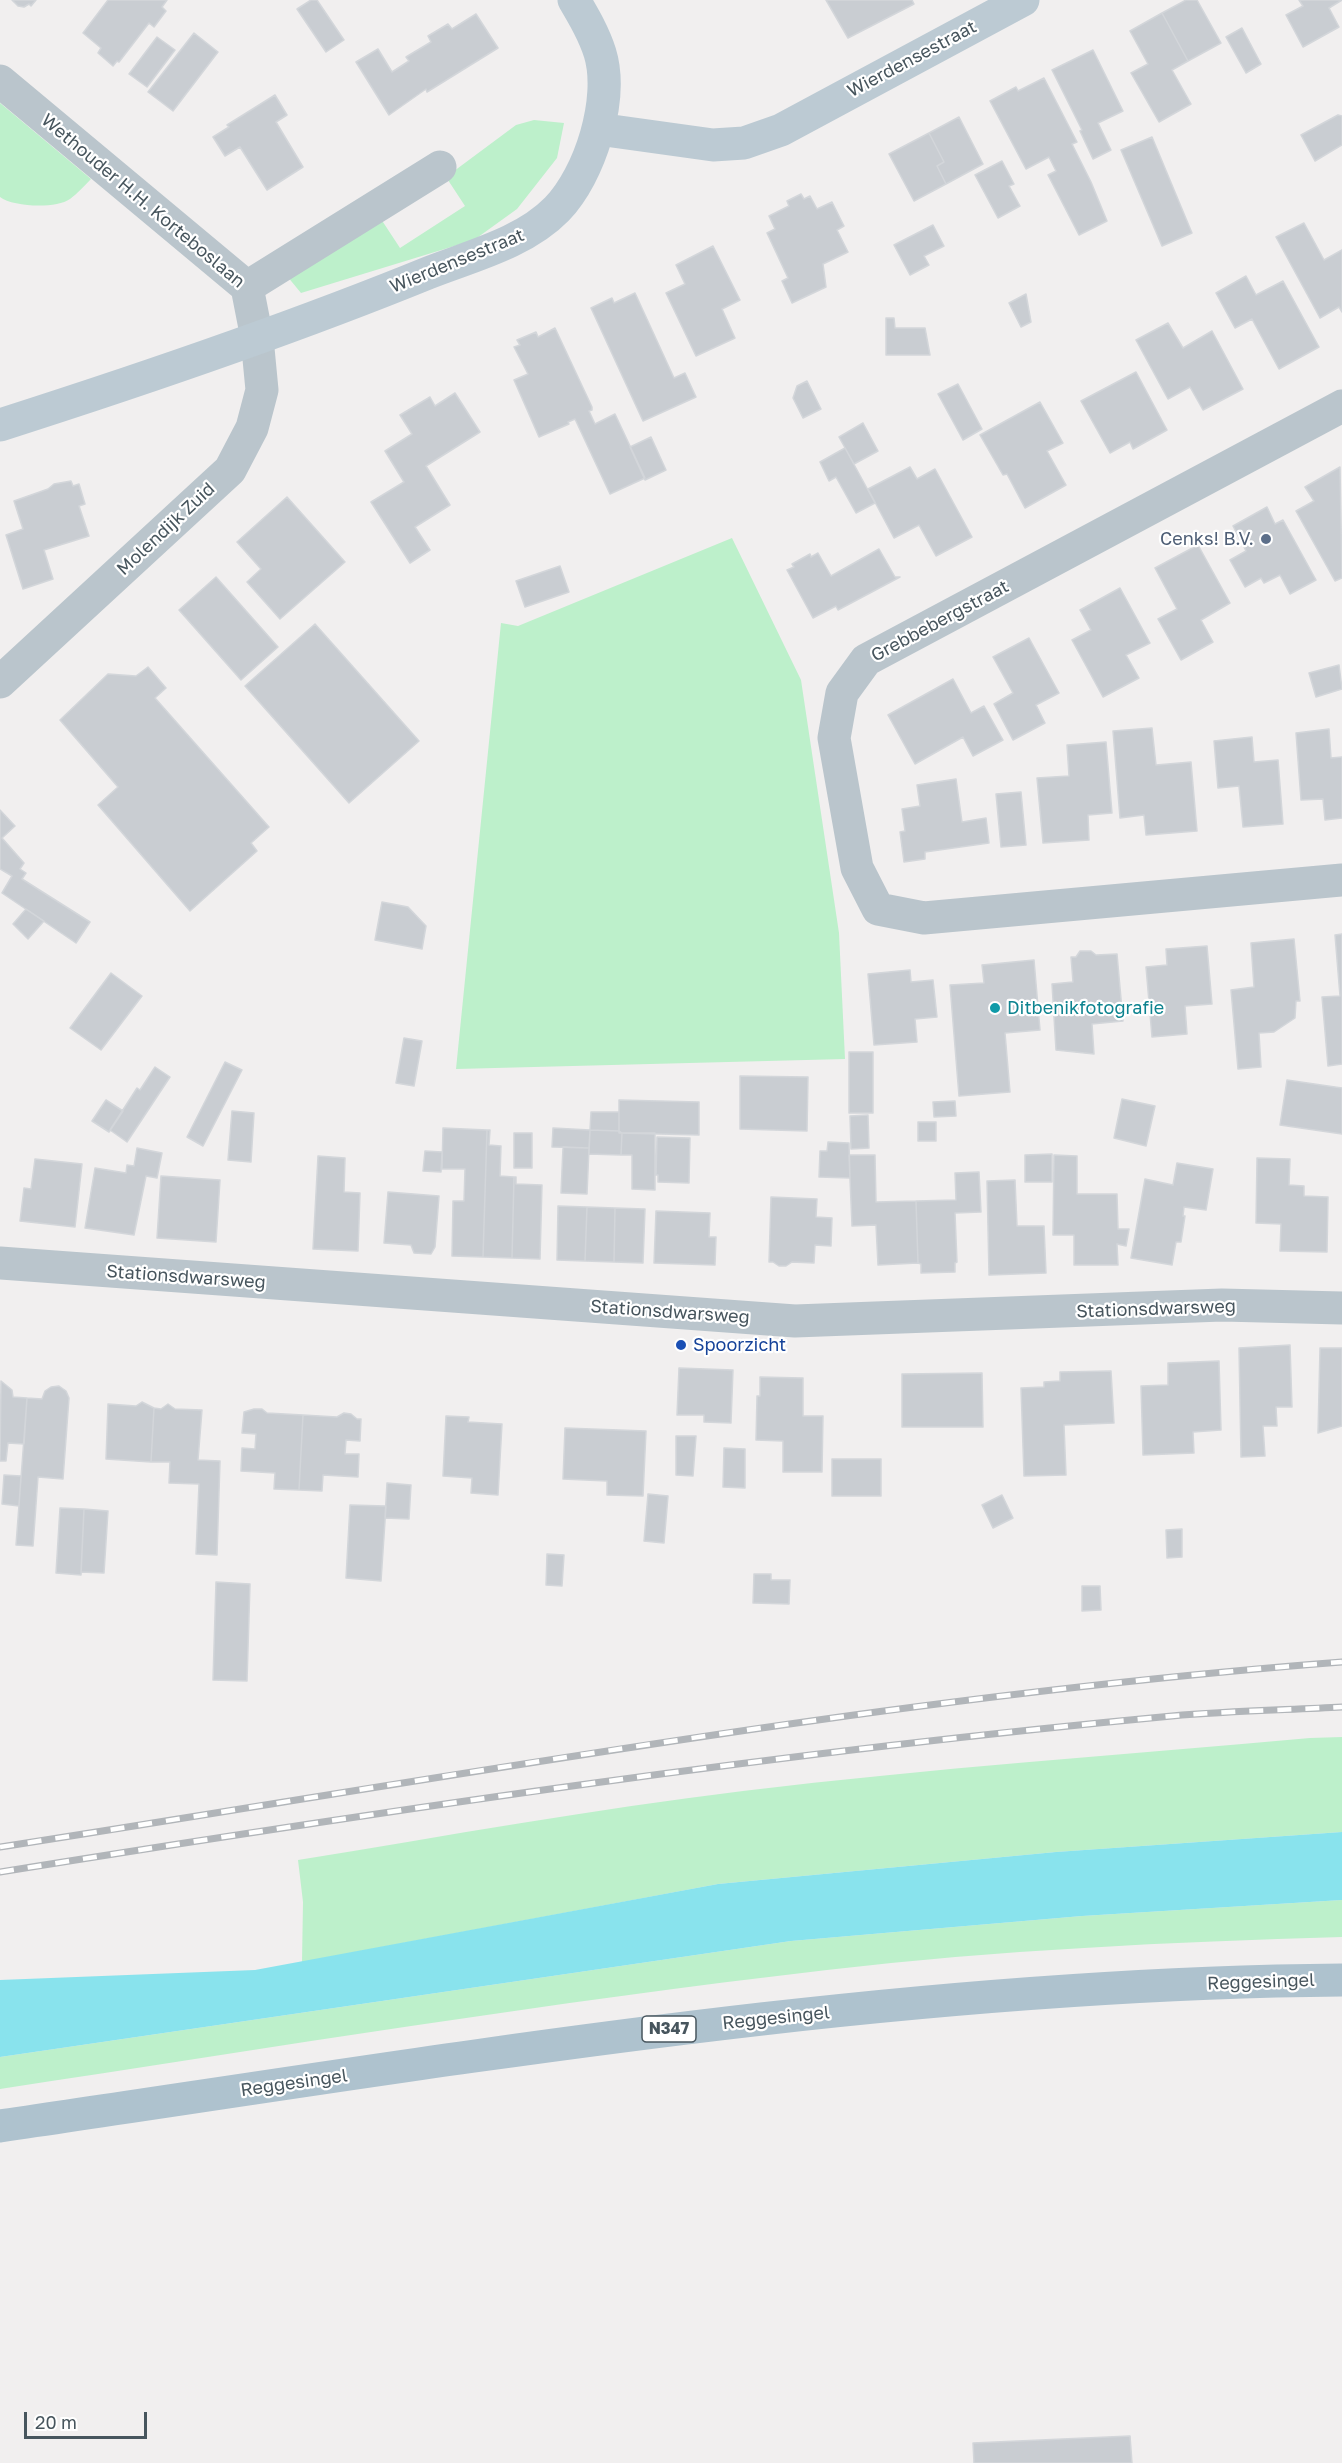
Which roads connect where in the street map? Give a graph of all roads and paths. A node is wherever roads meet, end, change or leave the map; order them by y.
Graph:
1 (574, 0) edge
2 (1023, 0) edge
3 (0, 81) edge
4 (598, 129) junction
5 (440, 167) dead end
6 (247, 287) junction
7 (257, 338) junction
8 (1342, 406) edge
9 (0, 425) edge
10 (0, 682) edge
11 (1342, 880) edge
12 (0, 1263) edge
13 (1342, 1308) edge
14 (1342, 1980) edge
15 (0, 2126) edge

1 - 4 main road
2 - 4 main road, Wierdensestraat
3 - 6 street, Wethouder H.H. Korteboslaan
4 - 7 main road, Wierdensestraat
5 - 6 street
6 - 7 street, Wethouder H.H. Korteboslaan
7 - 9 main road, Wierdensestraat
7 - 10 street, Molendijk Zuid
8 - 11 street, Grebbebergstraat
12 - 13 street, Stationsdwarsweg
14 - 15 main road, Reggesingel / N347

